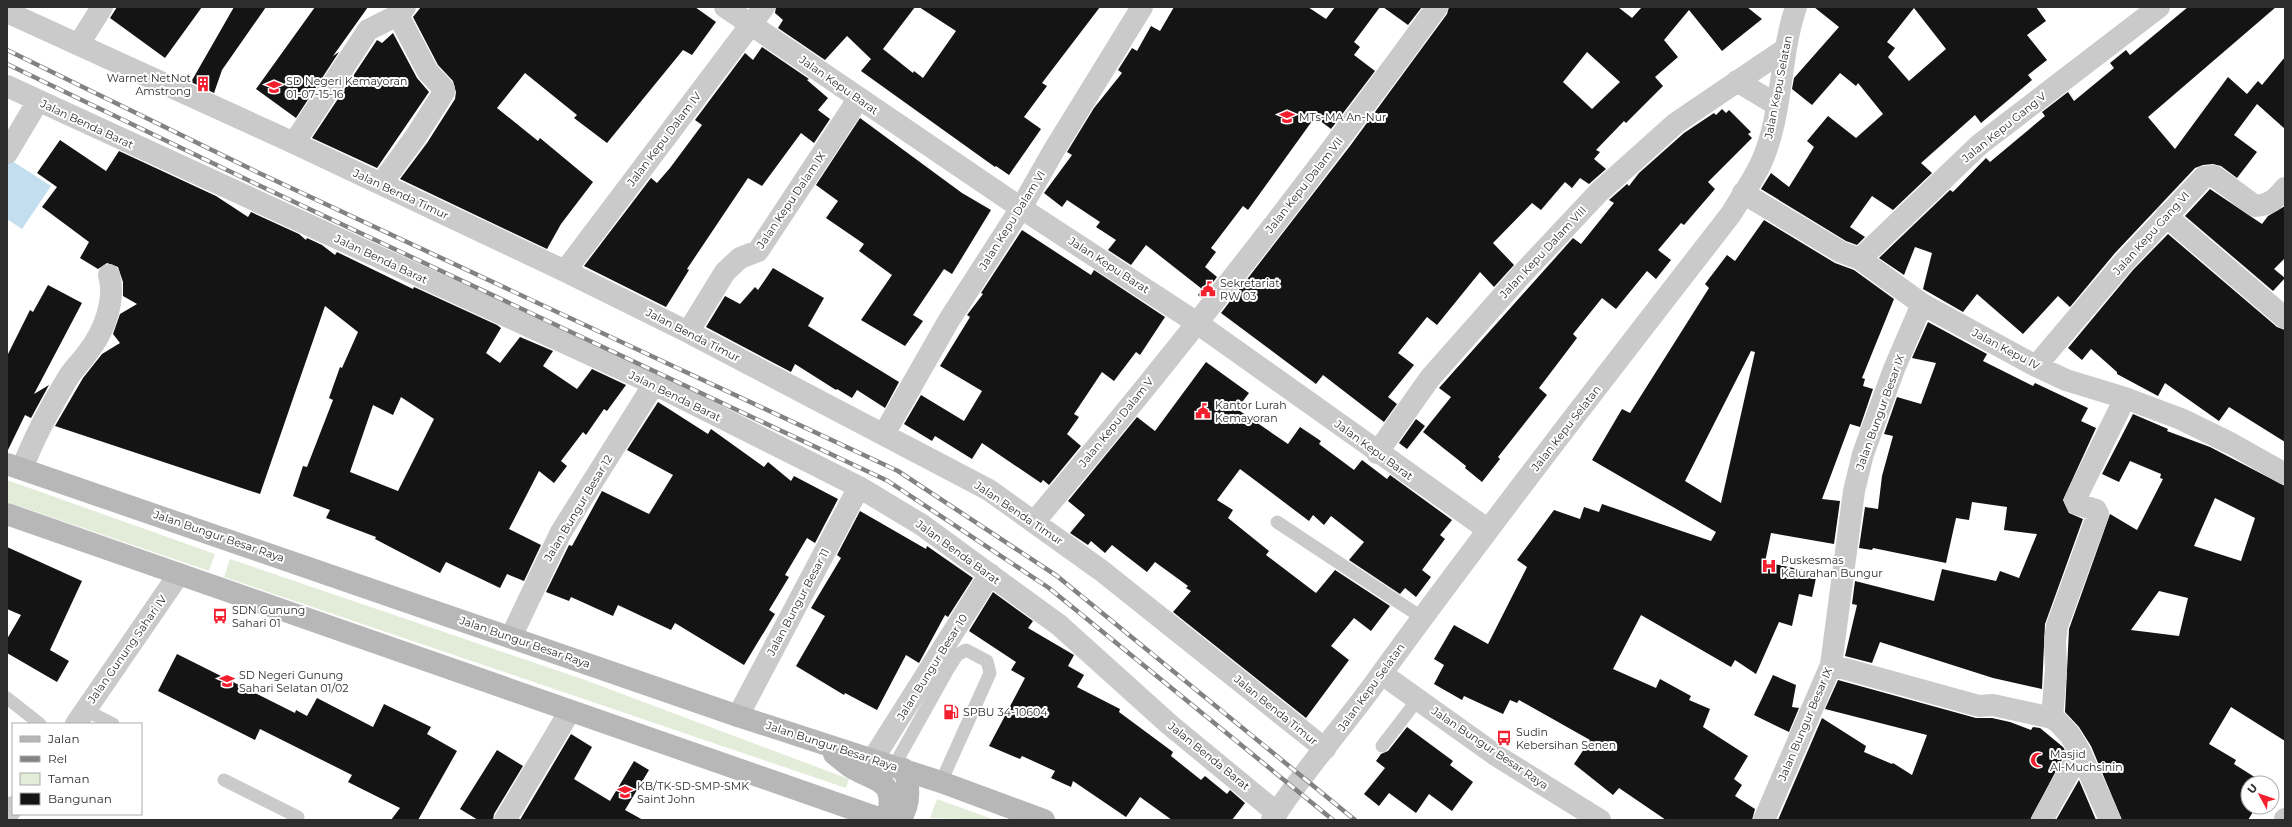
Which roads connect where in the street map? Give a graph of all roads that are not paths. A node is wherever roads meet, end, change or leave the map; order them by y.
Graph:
1 (102, 7) edge
2 (725, 7) edge
3 (1142, 7) edge
4 (1437, 7) edge
5 (1796, 7) edge
6 (2159, 7) edge
7 (401, 11) edge
8 (7, 12) edge
9 (758, 16) edge
10 (79, 44) junction
11 (1785, 49) junction
12 (1738, 81) junction
13 (7, 86) edge
14 (859, 98) junction
15 (38, 101) junction
16 (1777, 105) junction
17 (294, 143) junction
18 (7, 154) edge
19 (381, 184) junction
20 (2285, 188) edge
21 (1744, 193) junction
22 (1021, 208) junction
23 (2166, 216) junction
24 (1860, 258) junction
25 (565, 271) junction
26 (109, 275) dead end
27 (1922, 304) junction
28 (2285, 318) edge
29 (1197, 323) junction
30 (688, 332) junction
31 (2036, 366) junction
32 (654, 384) junction
33 (2125, 398) junction
34 (884, 434) junction
35 (1377, 452) junction
36 (14, 466) edge
37 (2285, 474) edge
38 (859, 487) junction
39 (7, 514) edge
40 (1035, 521) junction
41 (1277, 522) dead end
42 (1487, 530) junction
43 (178, 574) junction
44 (990, 574) junction
45 (1421, 618) junction
46 (511, 637) junction
47 (1831, 665) junction
48 (1382, 674) junction
49 (7, 698) edge
50 (1418, 699) junction
51 (570, 711) junction
52 (738, 716) junction
53 (80, 717) edge
54 (2052, 718) junction
55 (39, 723) edge
56 (108, 723) edge
57 (821, 743) junction
58 (1382, 746) dead end
59 (1325, 749) junction
60 (2080, 752) junction
61 (874, 759) junction
62 (899, 768) junction
63 (224, 780) dead end
64 (938, 781) junction
65 (1274, 816) edge
66 (298, 817) dead end
67 (505, 820) edge
68 (884, 820) edge
69 (887, 820) edge
70 (900, 820) edge
71 (914, 820) edge
72 (1044, 820) edge
73 (1600, 820) edge
74 (1764, 820) edge
75 (2042, 820) edge
76 (2110, 820) edge

1 - 10 street
2 - 9 street, Jalan Kepu Barat
3 - 22 street, Jalan Kepu Dalam VI
4 - 29 street, Jalan Kepu Dalam VII
5 - 11 street, Jalan Kepu Selatan
6 - 24 street, Jalan Kepu Gang V
7 - 17 street
7 - 19 street
8 - 10 street, Jalan Benda Timur
9 - 14 street, Jalan Kepu Barat
9 - 25 street, Jalan Kepu Dalam IV
10 - 17 street, Jalan Benda Timur
11 - 12 street, Jalan Kepu Dalam VIII
11 - 16 street, Jalan Kepu Selatan
12 - 16 street
12 - 35 street, Jalan Kepu Dalam VIII
13 - 15 street, Jalan Benda Barat
14 - 22 street, Jalan Kepu Barat
14 - 30 street, Jalan Kepu Dalam IX
15 - 18 street
15 - 32 street, Jalan Benda Barat
16 - 21 street, Jalan Kepu Selatan
17 - 19 street, Jalan Benda Timur
19 - 25 street, Jalan Benda Timur
20 - 23 street, Jalan Kepu Gang VI
21 - 24 street, Jalan Kepu IV
21 - 42 street, Jalan Kepu Selatan
22 - 29 street, Jalan Kepu Barat
22 - 34 street, Jalan Kepu Dalam VI
23 - 28 street
23 - 31 street, Jalan Kepu Gang VI
24 - 27 street, Jalan Kepu IV
25 - 30 street, Jalan Benda Timur
26 - 36 street
27 - 31 street, Jalan Kepu IV
27 - 47 street, Jalan Bungur Besar IX
29 - 35 street, Jalan Kepu Barat
29 - 40 street, Jalan Kepu Dalam V
30 - 34 street, Jalan Benda Timur
31 - 33 street, Jalan Kepu IV
32 - 38 street, Jalan Benda Barat
32 - 46 street, Jalan Bungur Besar 12
33 - 37 street, Jalan Kepu IV
33 - 54 street
34 - 40 street, Jalan Benda Timur
35 - 42 street, Jalan Kepu Barat
36 - 46 main road, Jalan Bungur Besar Raya
38 - 44 street, Jalan Benda Barat
38 - 52 street, Jalan Bungur Besar 11
39 - 43 main road
40 - 59 street, Jalan Benda Timur
41 - 45 lane
42 - 45 street, Jalan Kepu Selatan
43 - 51 main road
43 - 53 street, Jalan Gunung Sahari IV
44 - 61 street, Jalan Bungur Besar 10
44 - 65 street, Jalan Benda Barat
45 - 48 street, Jalan Kepu Selatan
46 - 52 main road, Jalan Bungur Besar Raya
47 - 54 street
47 - 74 street, Jalan Bungur Besar IX
48 - 50 street, Jalan Bungur Besar Raya
48 - 59 street, Jalan Kepu Selatan
49 - 55 lane
50 - 58 lane
50 - 73 street, Jalan Bungur Besar Raya
51 - 67 street
51 - 68 main road
52 - 57 main road, Jalan Bungur Besar Raya
53 - 56 lane
54 - 60 street
57 - 61 main road, Jalan Bungur Besar Raya
57 - 69 main road
59 - 65 street, Jalan Kepu Selatan
60 - 75 street
60 - 76 street
61 - 62 main road, Jalan Bungur Besar Raya
62 - 64 main road, Jalan Bungur Besar Raya
62 - 64 lane
62 - 70 main road
63 - 66 lane
64 - 71 main road
64 - 72 main road, Jalan Bungur Besar Raya

